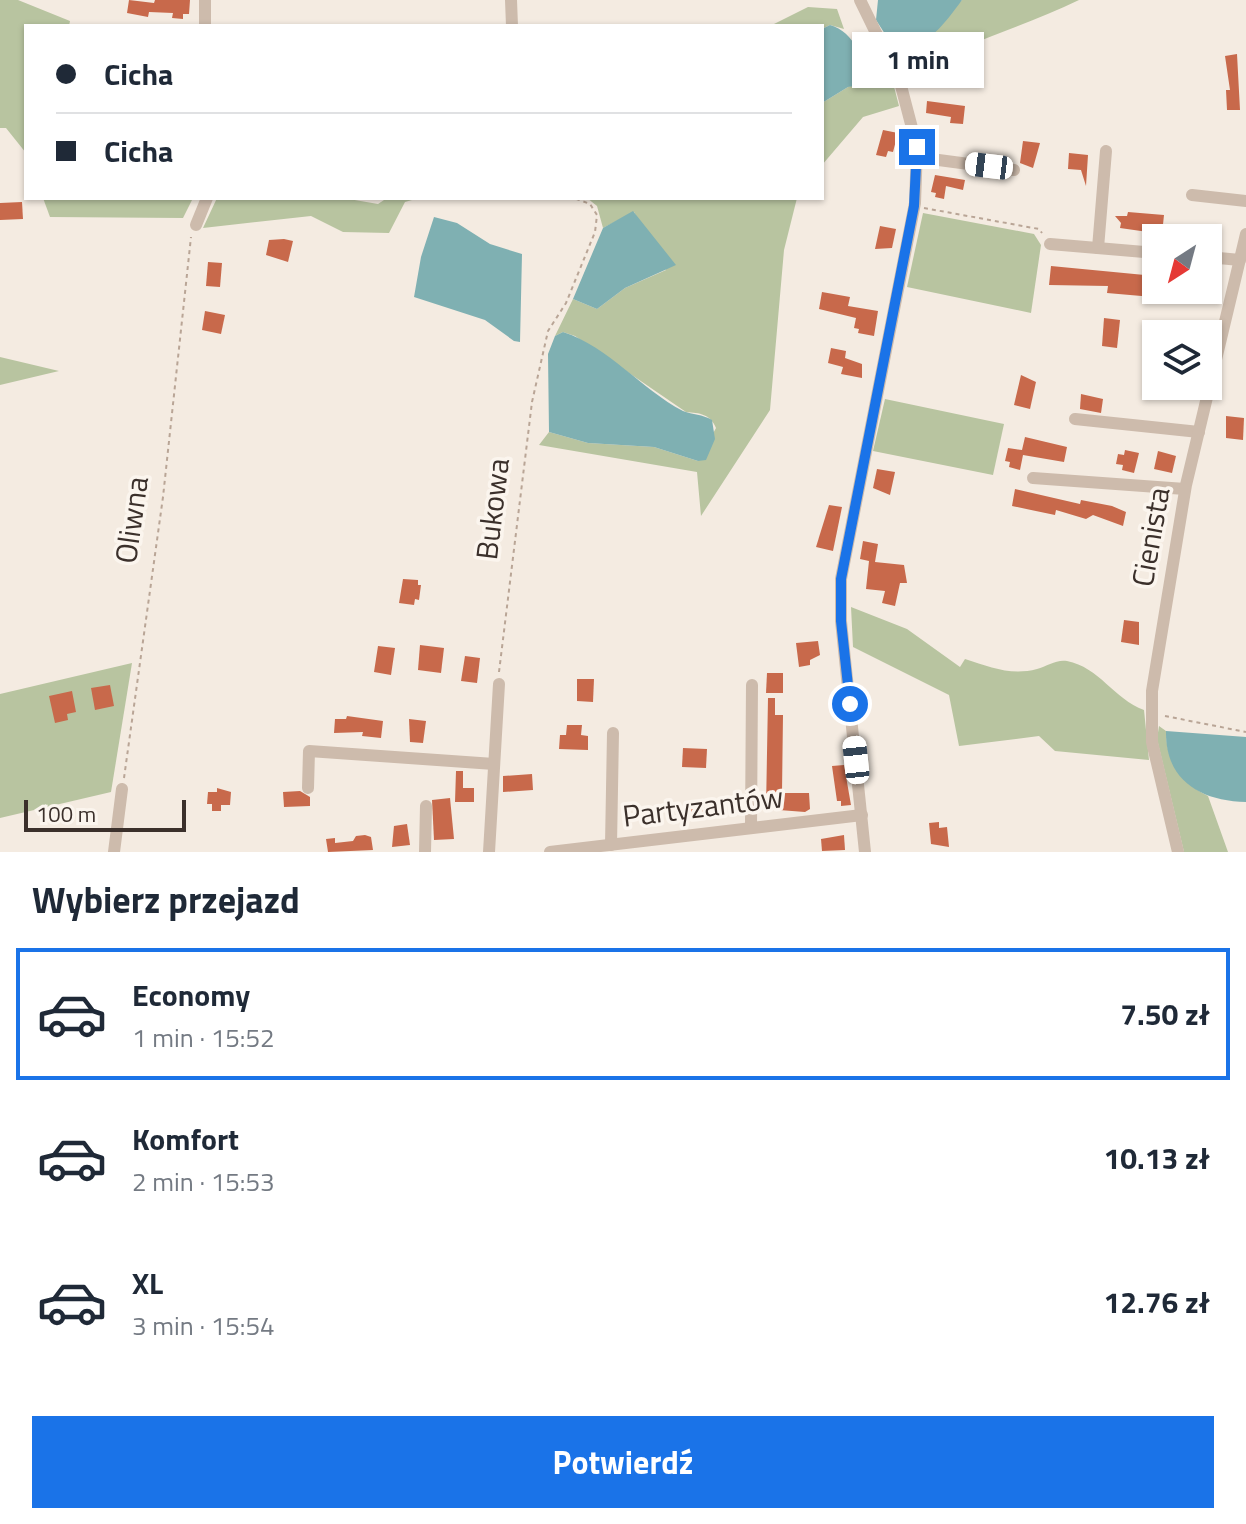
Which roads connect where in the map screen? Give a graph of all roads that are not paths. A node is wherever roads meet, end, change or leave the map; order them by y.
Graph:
1 (205, 0) edge
2 (511, 0) edge
3 (860, 0) edge
4 (205, 24) edge
5 (512, 24) edge
6 (1106, 151) dead end
7 (916, 157) junction
8 (1014, 170) dead end
9 (1192, 195) dead end
10 (206, 200) edge
11 (1246, 201) edge
12 (196, 225) road end
13 (1246, 234) edge
14 (1050, 244) road end
15 (1098, 248) junction
16 (1142, 252) edge
17 (1222, 258) edge
18 (1240, 260) junction
19 (1075, 419) dead end
20 (1199, 432) junction
21 (1033, 478) dead end
22 (1185, 489) junction
23 (499, 684) road end
24 (752, 685) dead end
25 (613, 733) dead end
26 (494, 764) junction
27 (308, 788) dead end
28 (122, 789) road end
29 (426, 806) dead end
30 (862, 815) junction
31 (751, 827) junction
32 (665, 838) junction
33 (611, 845) junction
34 (114, 852) edge
35 (425, 852) edge
36 (489, 852) edge
37 (550, 852) edge
38 (667, 852) edge
39 (865, 852) edge
40 (1178, 852) edge

1 - 4 street
2 - 5 street
3 - 7 street
6 - 15 street
7 - 8 street
7 - 30 street
9 - 11 street
10 - 12 street
13 - 18 street, Cienista
14 - 15 street
15 - 16 street
17 - 18 street
18 - 20 street, Cienista
19 - 20 street
20 - 22 street, Cienista
21 - 22 street
22 - 40 street, Cienista
23 - 26 street
24 - 31 street
25 - 33 street
26 - 27 street
26 - 36 street
28 - 34 street
29 - 35 street
30 - 31 street, Partyzantów
30 - 39 street
31 - 32 street, Partyzantów
32 - 33 street, Partyzantów
32 - 38 street
33 - 37 street, Partyzantów

